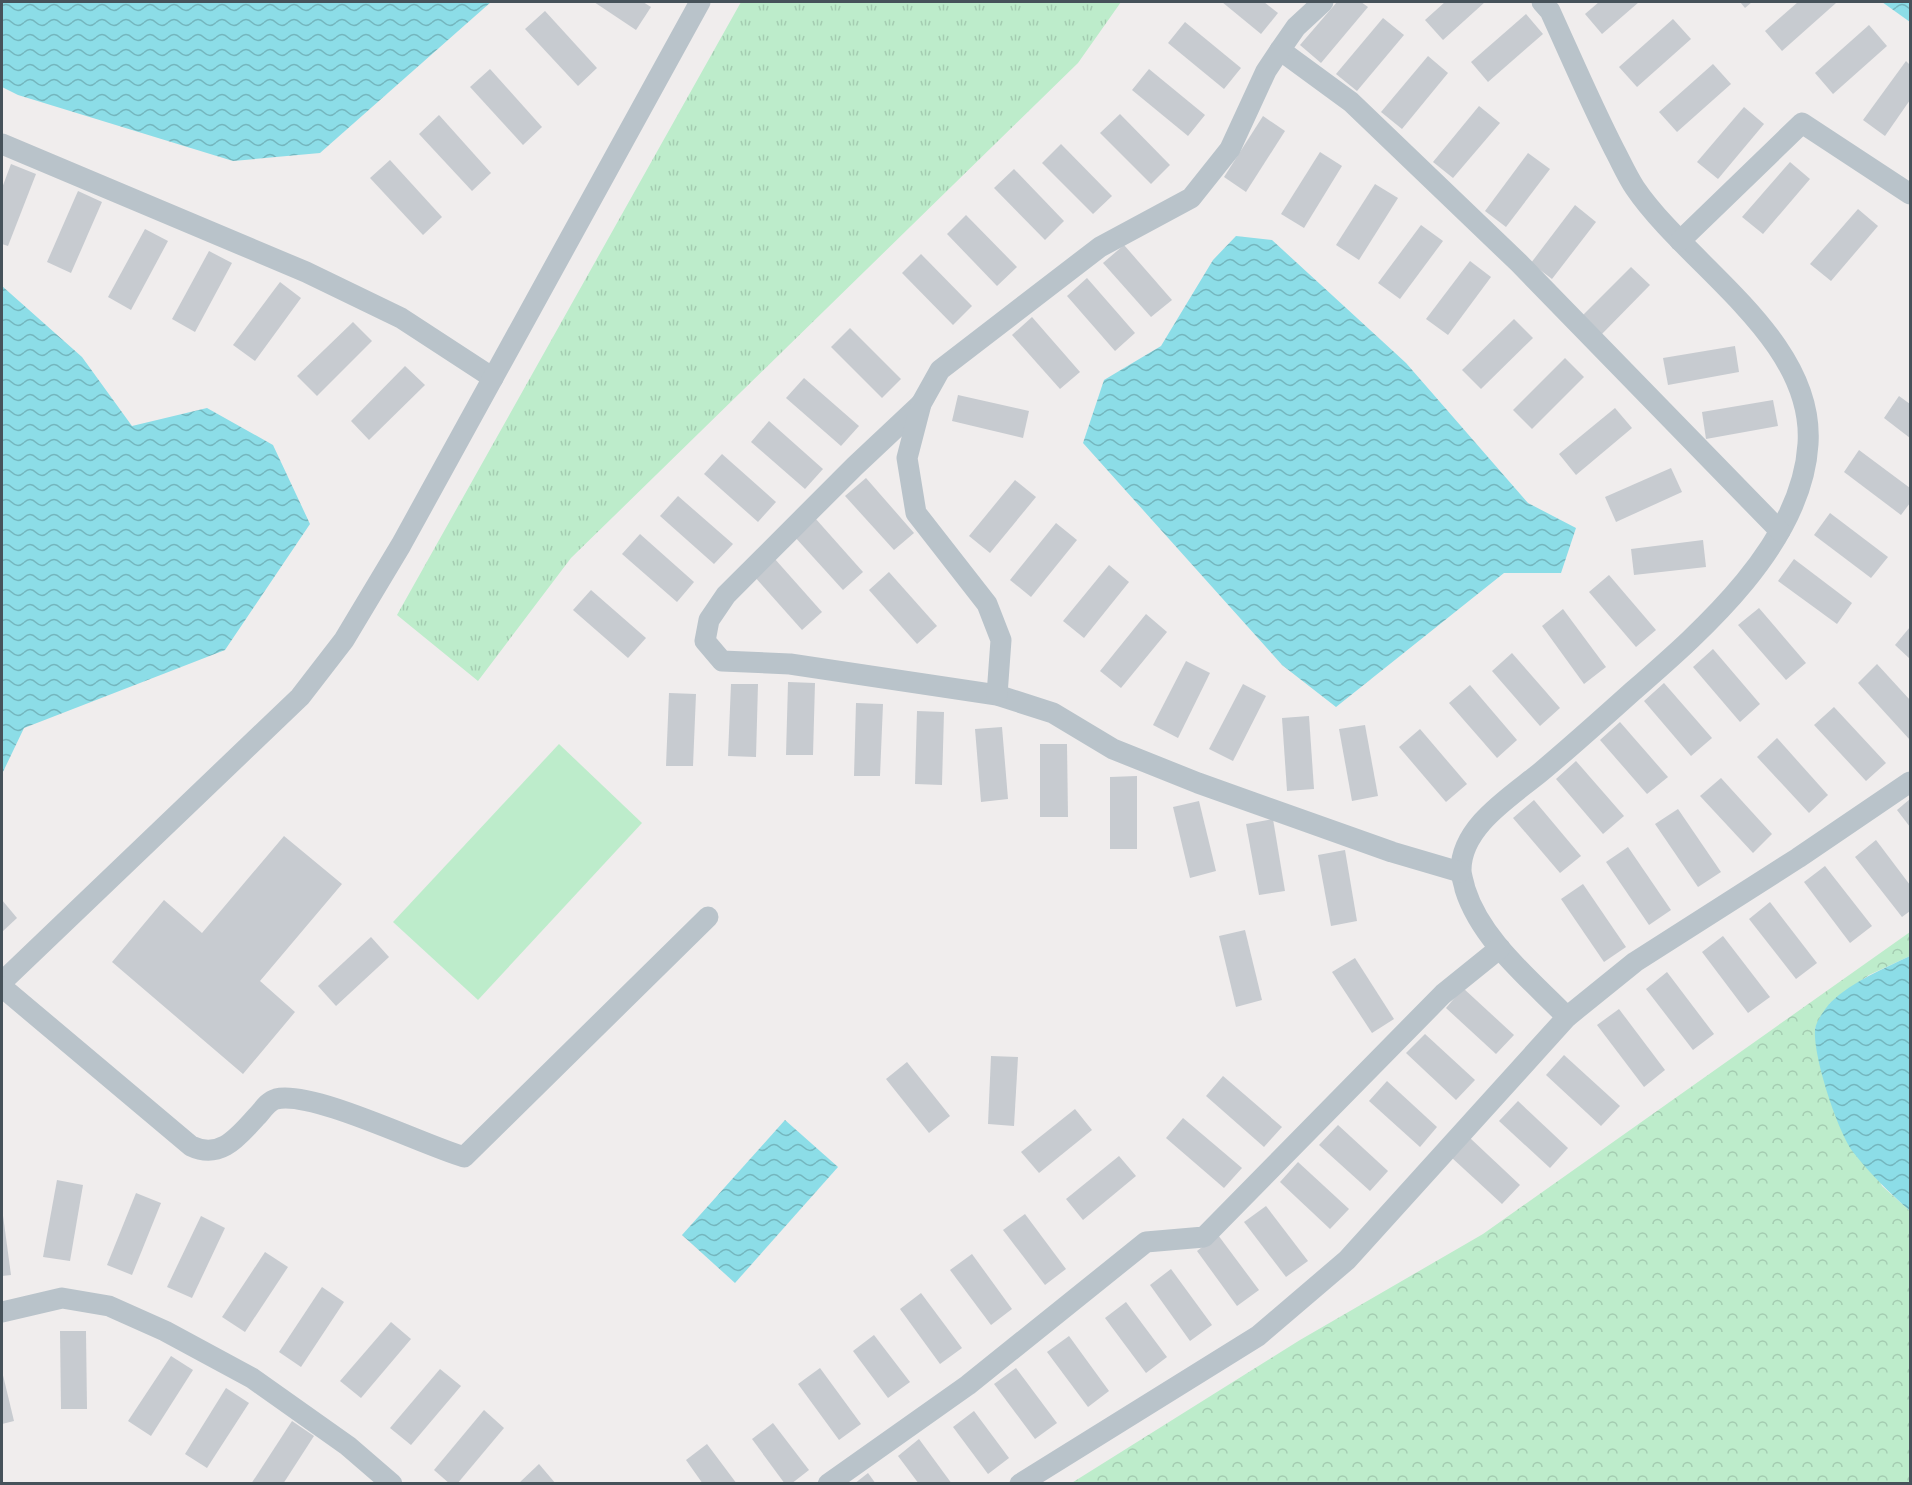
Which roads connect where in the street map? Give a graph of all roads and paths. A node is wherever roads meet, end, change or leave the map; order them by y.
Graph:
1 (700, 2) edge
2 (1323, 2) edge
3 (1542, 2) edge
4 (1280, 50) junction
5 (2, 144) edge
6 (1911, 194) edge
7 (1680, 241) junction
8 (493, 378) junction
9 (921, 405) junction
10 (1780, 531) junction
11 (997, 695) junction
12 (1911, 782) edge
13 (1460, 872) junction
14 (708, 917) dead end
15 (1500, 948) junction
16 (2, 984) edge
17 (1567, 1017) junction
18 (2, 1312) edge
19 (392, 1484) edge
20 (828, 1484) edge
21 (1020, 1484) edge

1 - 8 lane
2 - 4 lane
3 - 7 lane
4 - 9 lane
4 - 10 lane
5 - 8 lane
6 - 7 lane
7 - 10 lane
8 - 16 lane
9 - 11 lane
9 - 11 lane
10 - 13 lane
11 - 13 lane
12 - 17 lane
13 - 15 lane
14 - 16 lane
15 - 17 lane
15 - 20 lane
17 - 21 lane
18 - 19 lane

